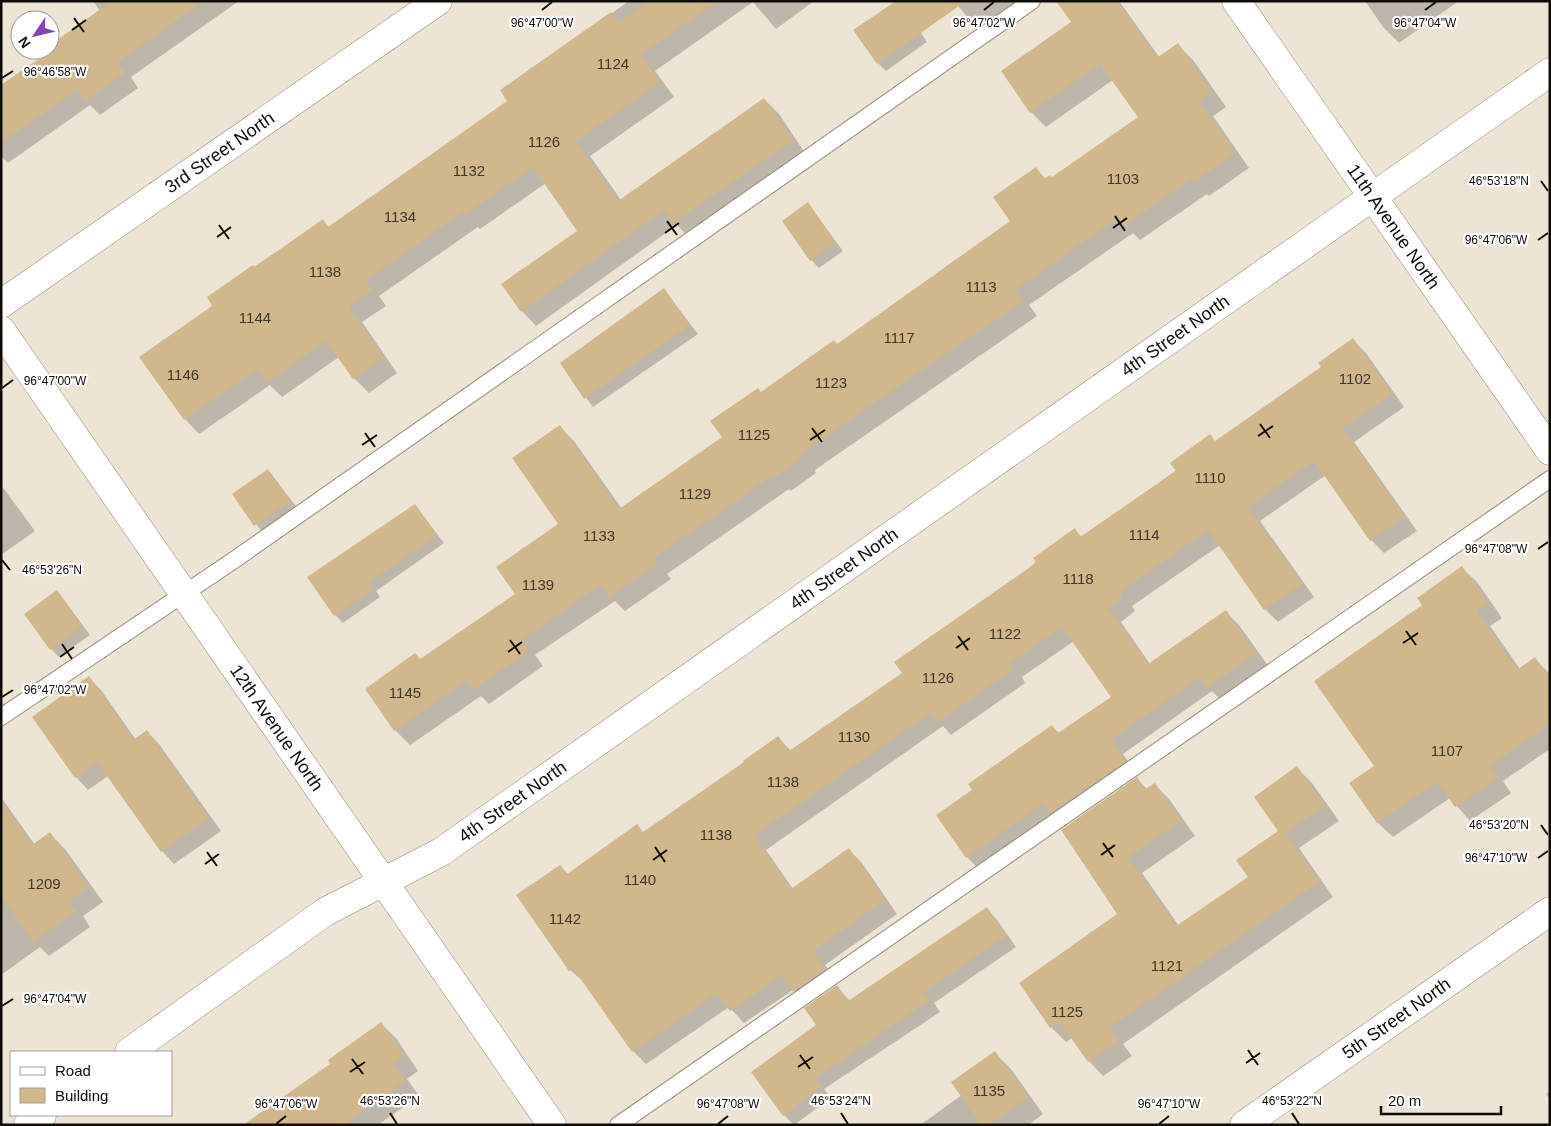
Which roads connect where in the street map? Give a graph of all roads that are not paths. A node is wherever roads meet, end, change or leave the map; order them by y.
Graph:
1 (438, 1) edge
2 (1032, 1) edge
3 (1236, 1) edge
4 (1550, 72) edge
5 (1373, 197) junction
6 (1, 304) edge
7 (1, 330) edge
8 (1550, 451) edge
9 (1550, 479) edge
10 (185, 594) junction
11 (1, 717) edge
12 (384, 880) junction
13 (1550, 912) edge
14 (130, 1051) edge
15 (41, 1116) edge
16 (28, 1125) edge
17 (552, 1125) edge
18 (618, 1125) edge
19 (1244, 1125) edge

1 - 6 street, 3rd Street North
2 - 10 lane
3 - 5 street, 11th Avenue North
4 - 5 street, 4th Street North
5 - 8 street, 11th Avenue North
5 - 12 street, 4th Street North
7 - 10 street, 12th Avenue North
9 - 18 lane
10 - 11 lane
10 - 12 street, 12th Avenue North
12 - 14 street, 4th Street North
12 - 17 street, 12th Avenue North
13 - 19 street, 5th Street North
15 - 16 street

